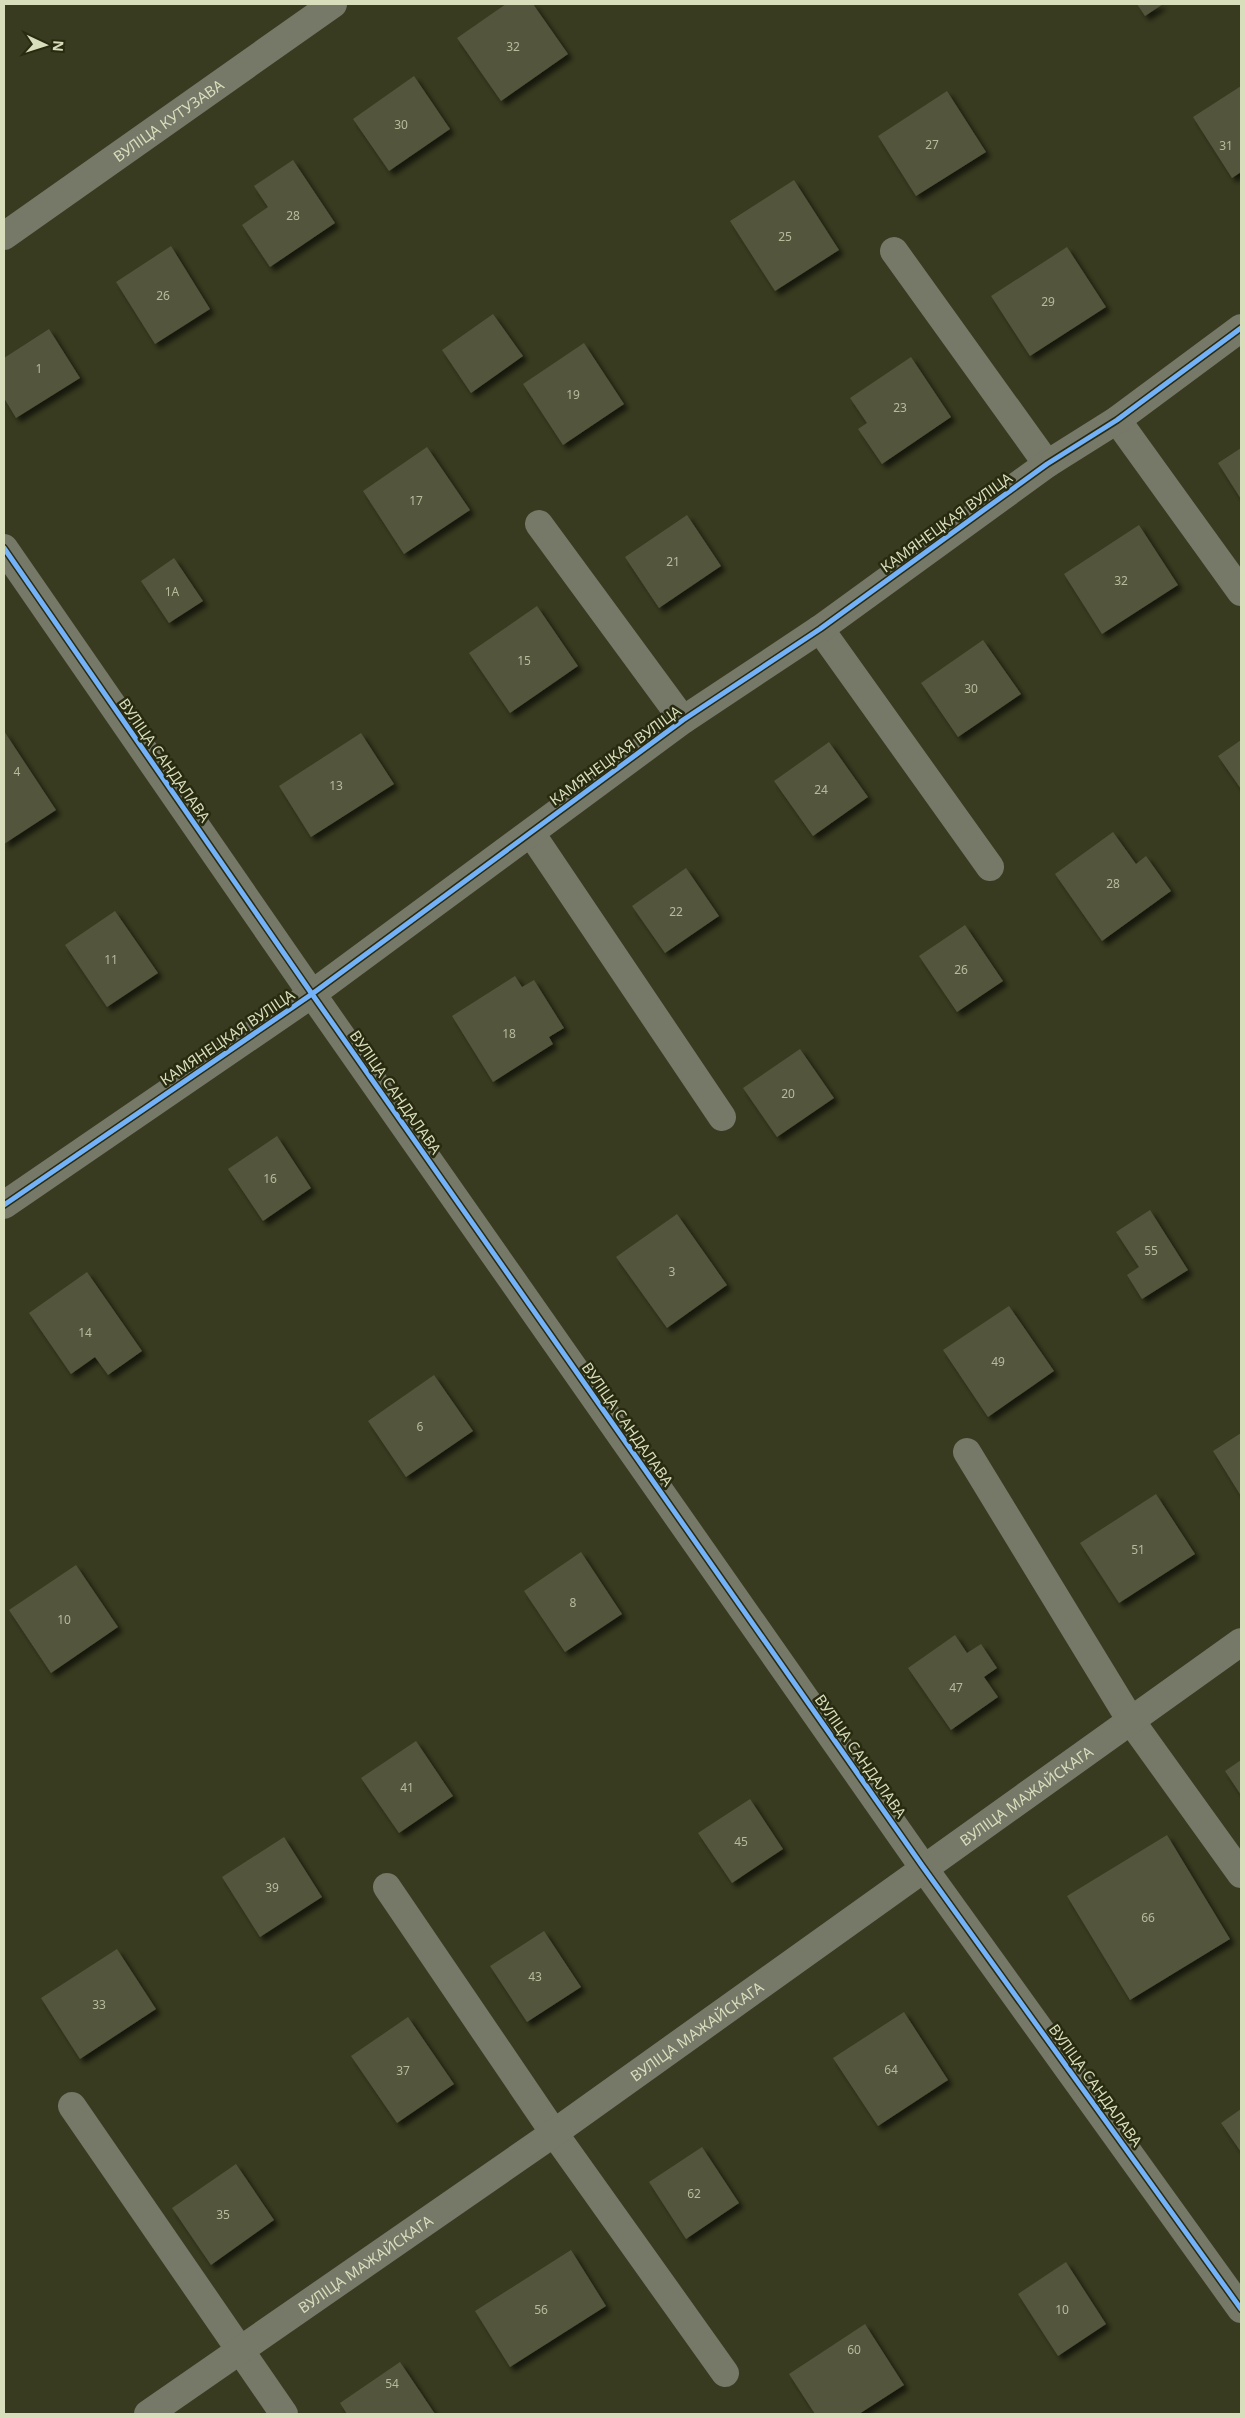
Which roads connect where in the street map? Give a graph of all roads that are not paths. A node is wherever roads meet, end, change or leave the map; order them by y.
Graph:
1 (333, 4) edge
2 (4, 236) edge
3 (894, 251) dead end
4 (1241, 328) edge
5 (1116, 420) junction
6 (1047, 464) junction
7 (539, 524) dead end
8 (4, 548) edge
9 (1241, 592) edge
10 (820, 629) junction
11 (683, 720) junction
12 (531, 833) junction
13 (990, 867) dead end
14 (312, 994) junction
15 (722, 1117) dead end
16 (4, 1204) edge
17 (967, 1452) dead end
18 (1241, 1642) edge
19 (1131, 1721) junction
20 (923, 1867) junction
21 (1241, 1874) edge
22 (387, 1887) dead end
23 (72, 2106) dead end
24 (554, 2133) junction
25 (1241, 2309) edge
26 (240, 2351) junction
27 (725, 2373) dead end
28 (148, 2414) edge
29 (284, 2414) edge

1 - 2 street, ВУЛІЦА КУТУЗАВА
3 - 6 street
4 - 5 street, КАМЯНЕЦКАЯ ВУЛІЦА
5 - 6 street, КАМЯНЕЦКАЯ ВУЛІЦА
5 - 9 street
6 - 10 street, КАМЯНЕЦКАЯ ВУЛІЦА
7 - 11 street
8 - 14 street, ВУЛІЦА САНДАЛАВА
10 - 11 street, КАМЯНЕЦКАЯ ВУЛІЦА
10 - 13 street
11 - 12 street, КАМЯНЕЦКАЯ ВУЛІЦА
12 - 14 street, КАМЯНЕЦКАЯ ВУЛІЦА
12 - 15 street
14 - 16 street, КАМЯНЕЦКАЯ ВУЛІЦА
14 - 20 street, ВУЛІЦА САНДАЛАВА
17 - 19 street
18 - 19 street, ВУЛІЦА МАЖАЙСКАГА
19 - 20 street, ВУЛІЦА МАЖАЙСКАГА
19 - 21 street
20 - 24 street, ВУЛІЦА МАЖАЙСКАГА
20 - 25 street, ВУЛІЦА САНДАЛАВА
22 - 24 street
23 - 26 street
24 - 26 street, ВУЛІЦА МАЖАЙСКАГА
24 - 27 street
26 - 28 street, ВУЛІЦА МАЖАЙСКАГА
26 - 29 street

